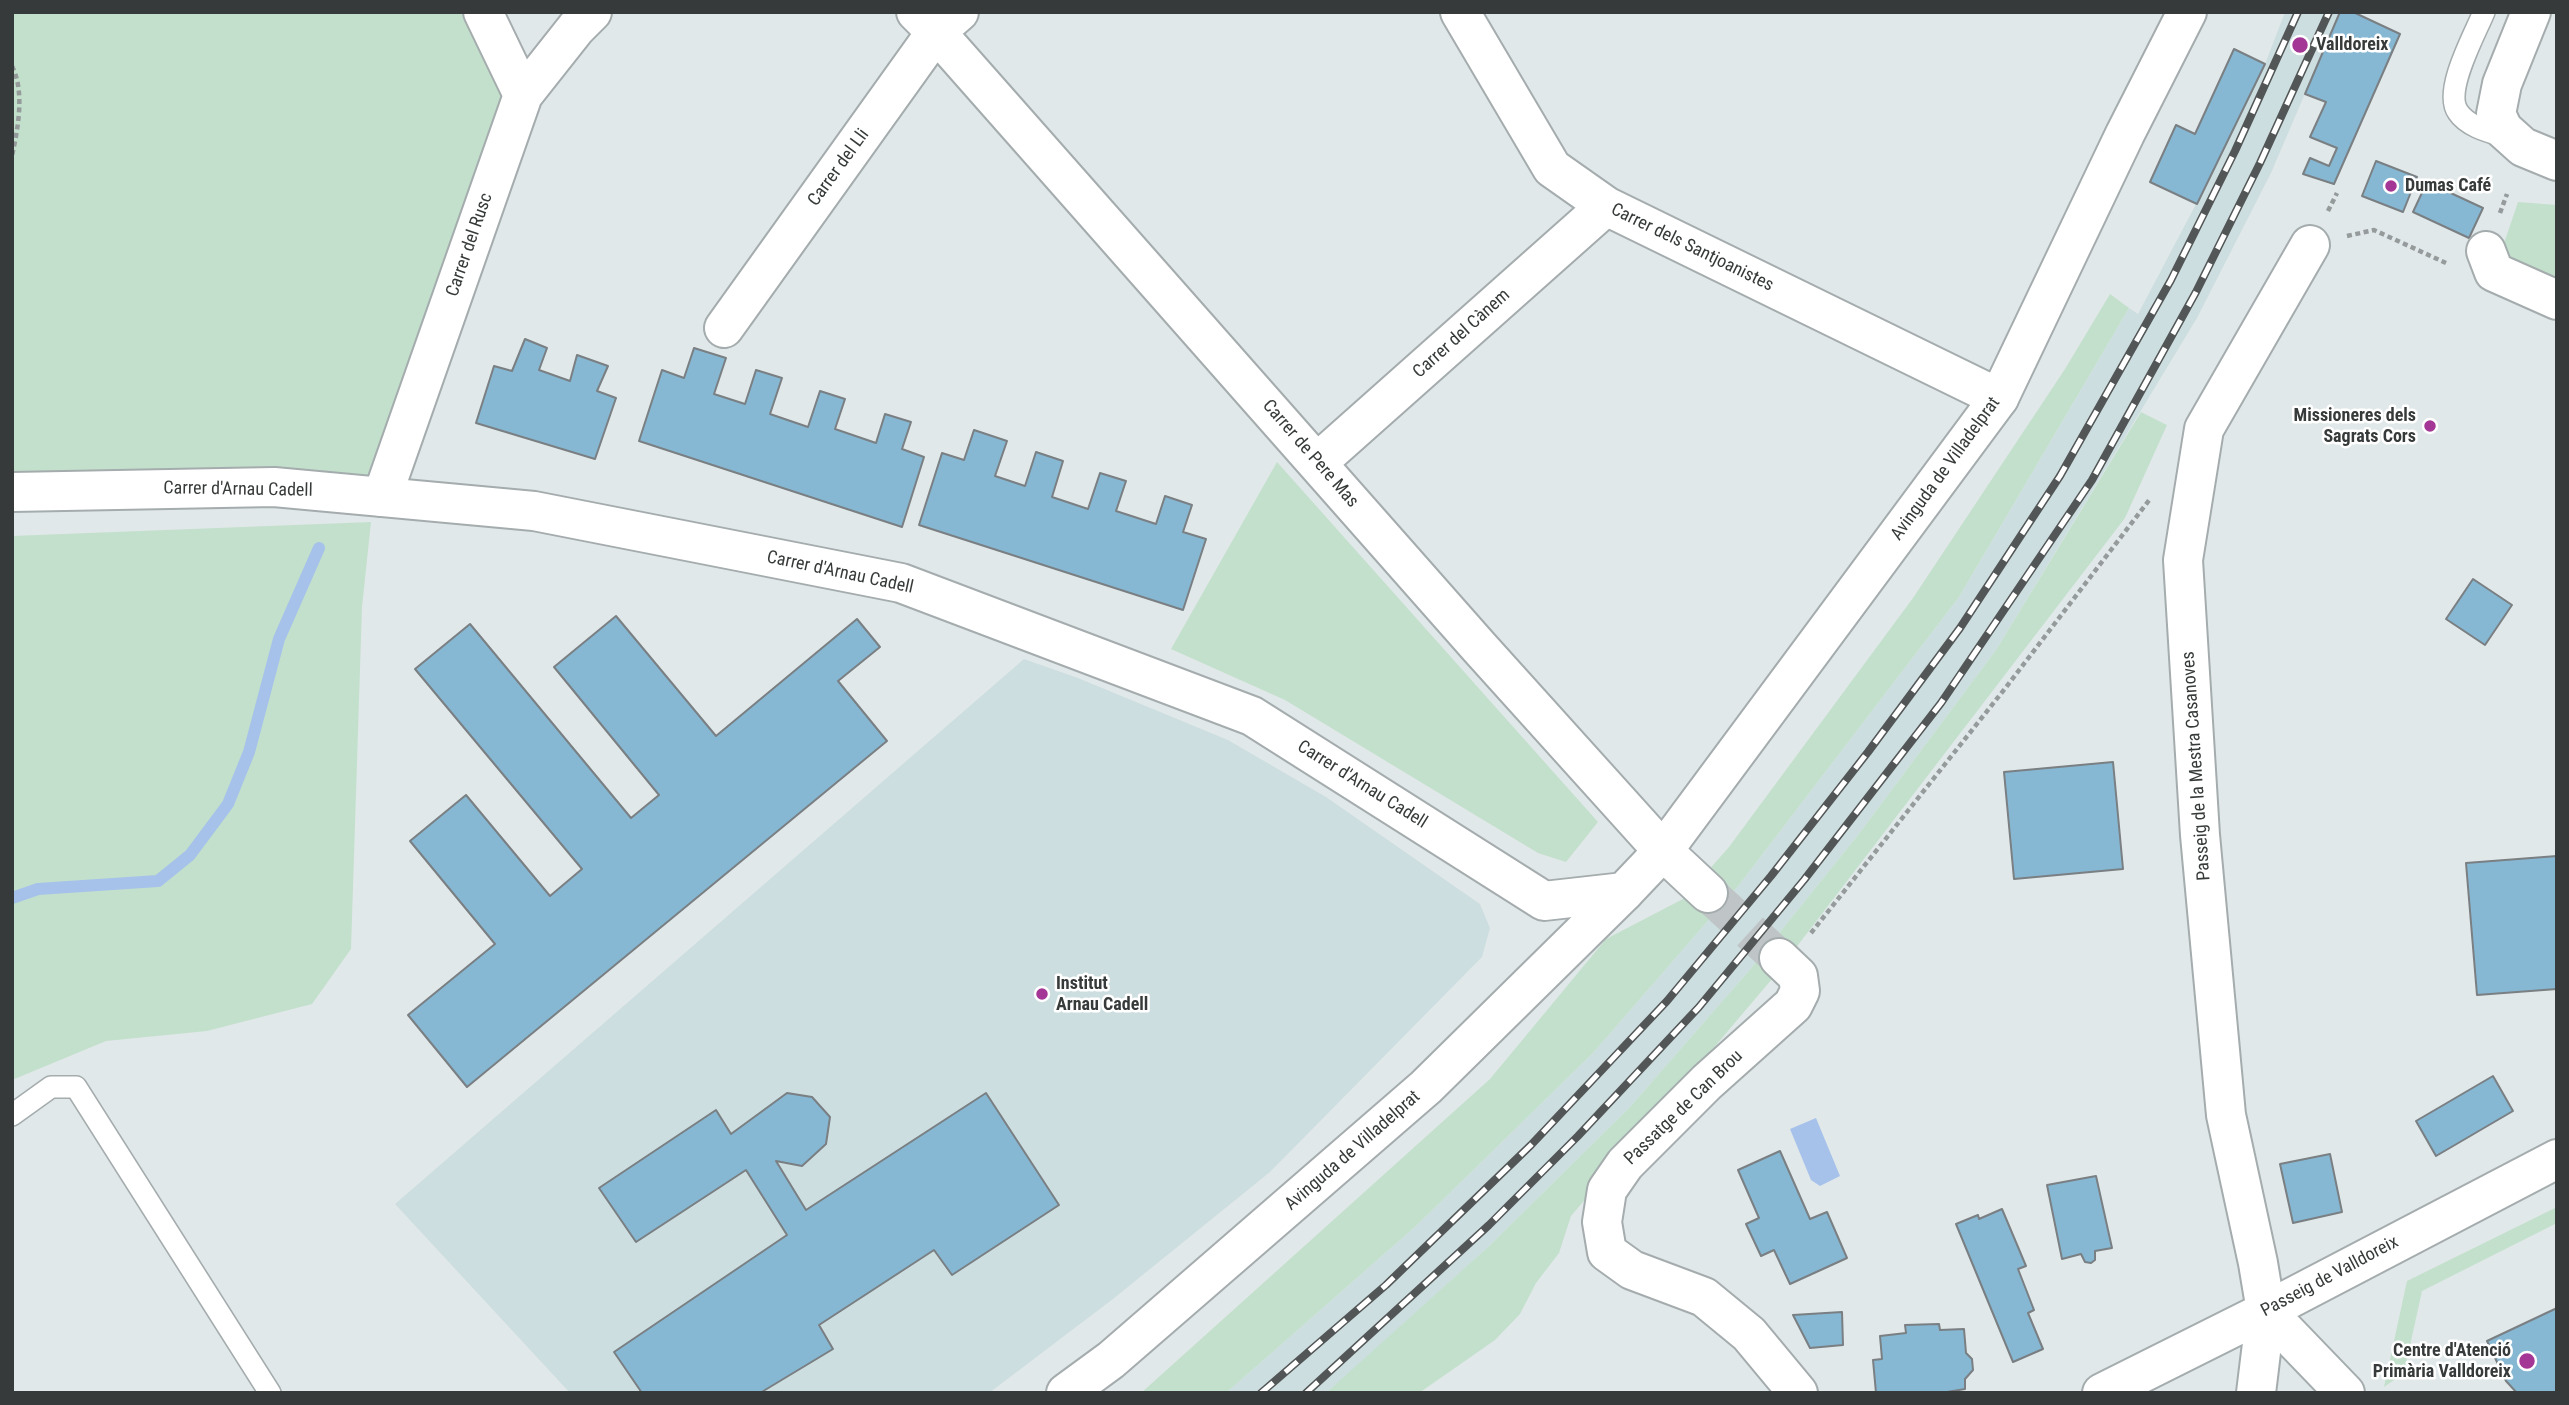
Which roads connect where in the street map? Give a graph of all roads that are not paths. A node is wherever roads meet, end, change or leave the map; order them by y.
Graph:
1 (483, 12) edge
2 (592, 12) edge
3 (1461, 12) edge
4 (2187, 12) edge
5 (2484, 12) edge
6 (2531, 12) edge
7 (937, 19) edge
8 (523, 95) junction
9 (2513, 139) junction
10 (2557, 161) edge
11 (1606, 206) junction
12 (2310, 245) road end
13 (2486, 251) road end
14 (2557, 300) edge
15 (724, 328) dead end
16 (1999, 398) junction
17 (1318, 462) junction
18 (12, 492) edge
19 (382, 497) junction
20 (1663, 851) junction
21 (1624, 892) junction
22 (1708, 892) tunnel mouth
23 (1795, 951) tunnel mouth
24 (12, 1115) edge
25 (2557, 1159) edge
26 (2266, 1311) junction
27 (270, 1393) edge
28 (1066, 1393) edge
29 (1798, 1393) edge
30 (2102, 1393) edge
31 (2256, 1393) edge
32 (2344, 1393) edge

1 - 8 street
2 - 8 street, Carrer del Rusc
3 - 11 street, Carrer dels Santjoanistes
4 - 16 street, Avinguda de Villadelprat
5 - 9 lane
6 - 9 street
7 - 15 street, Carrer del Lli
7 - 17 street, Carrer de Pere Mas
8 - 19 street, Carrer del Rusc
9 - 10 street
11 - 16 street, Carrer dels Santjoanistes
11 - 17 street, Carrer del Cànem
12 - 26 street, Passeig de la Mestra Casanoves
13 - 14 street
16 - 20 street, Avinguda de Villadelprat
17 - 20 street, Carrer de Pere Mas
18 - 19 street, Carrer d'Arnau Cadell
19 - 21 street, Carrer d'Arnau Cadell
20 - 21 street
20 - 22 street, Carrer de Pere Mas
21 - 28 street, Avinguda de Villadelprat
23 - 29 street, Passatge de Can Brou
24 - 27 lane
25 - 26 street, Passeig de Valldoreix
26 - 30 street, Passeig de Valldoreix
26 - 31 street, Passeig de la Mestra Casanoves
26 - 32 street

